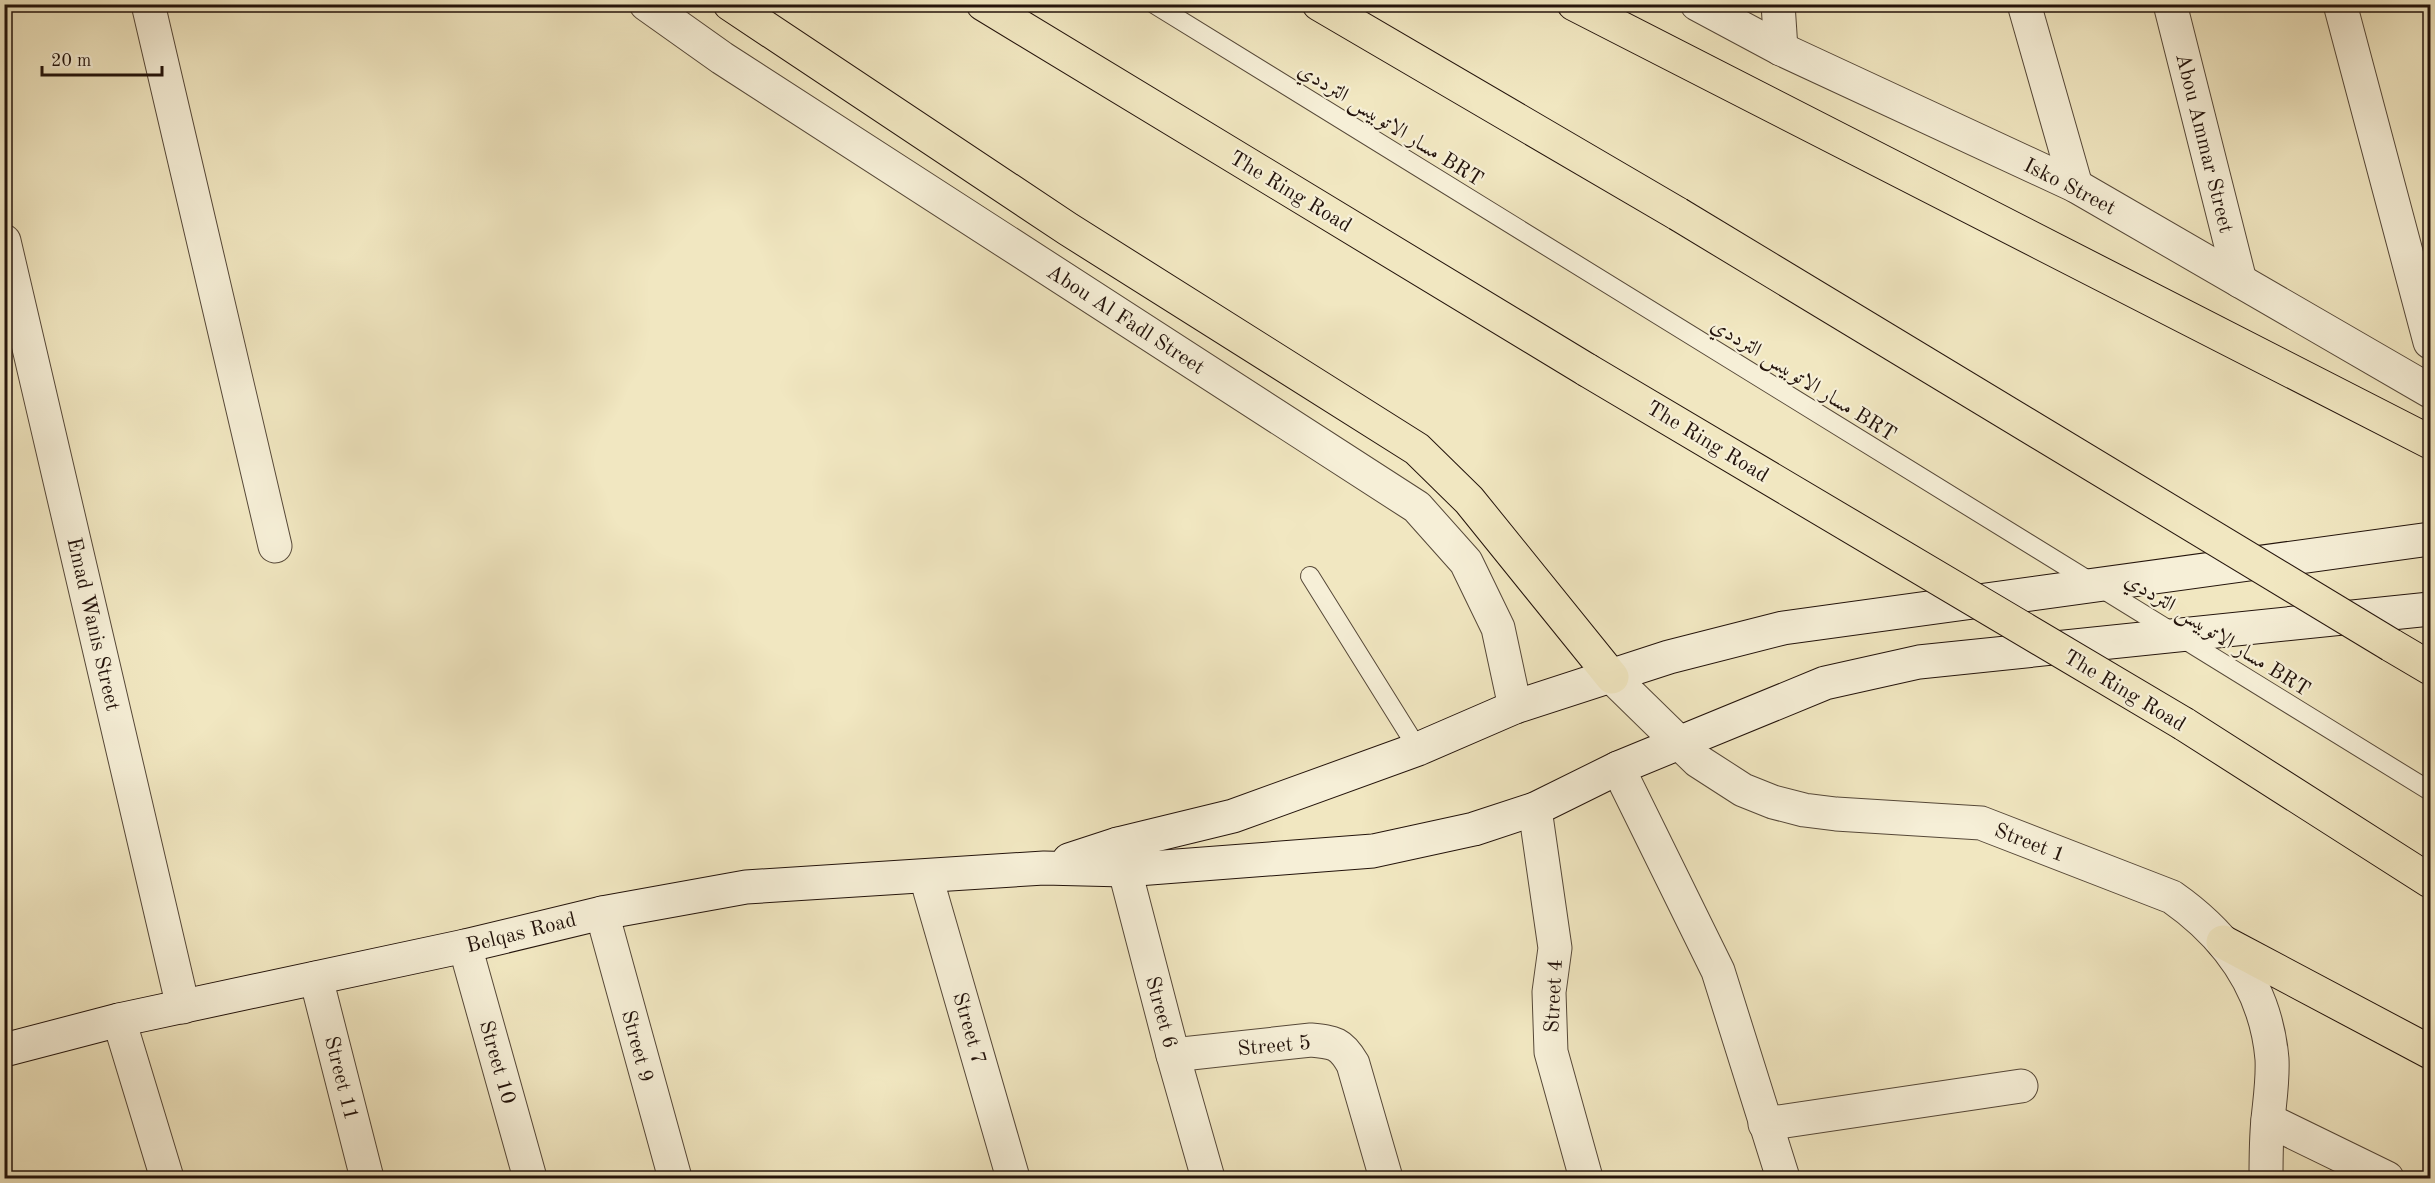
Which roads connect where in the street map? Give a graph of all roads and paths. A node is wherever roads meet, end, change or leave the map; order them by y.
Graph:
1 (148, 4) edge
2 (646, 4) edge
3 (730, 4) edge
4 (983, 4) edge
5 (1154, 4) edge
6 (1319, 4) edge
7 (1574, 4) edge
8 (1697, 4) edge
9 (1778, 4) edge
10 (2024, 4) edge
11 (2170, 4) edge
12 (2340, 4) edge
13 (1781, 49) junction
14 (2076, 186) junction
15 (4, 241) edge
16 (2240, 281) junction
17 (2430, 342) edge
18 (16, 345) edge
19 (2430, 391) edge
20 (2430, 442) edge
21 (2430, 539) edge
22 (275, 546) dead end
23 (1310, 576) dead end
24 (2430, 609) edge
25 (2430, 668) edge
26 (1612, 677) junction
27 (1515, 707) junction
28 (1678, 744) junction
29 (1418, 749) junction
30 (1618, 768) junction
31 (2430, 791) edge
32 (1535, 809) junction
33 (1121, 857) junction
34 (926, 877) junction
35 (2430, 882) edge
36 (602, 913) junction
37 (2223, 942) junction
38 (465, 946) junction
39 (316, 978) junction
40 (183, 1007) junction
41 (119, 1020) junction
42 (4, 1050) edge
43 (2430, 1052) edge
44 (1173, 1055) junction
45 (2021, 1086) dead end
46 (2268, 1120) junction
47 (1765, 1124) junction
48 (167, 1179) edge
49 (368, 1179) edge
50 (530, 1179) edge
51 (675, 1179) edge
52 (1013, 1179) edge
53 (1208, 1179) edge
54 (1386, 1179) edge
55 (1586, 1179) edge
56 (1783, 1179) edge
57 (2266, 1179) edge
58 (2387, 1179) edge

1 - 22 street
2 - 27 street, Abou Al Fadl Street
3 - 26 highway
4 - 35 highway, The Ring Road, bridge
5 - 31 lane, مسار الاتوبيس الترددي BRT
6 - 25 highway, bridge
7 - 20 highway
8 - 13 street, Isko Street
9 - 13 street
10 - 14 street
11 - 16 street, Abou Ammar Street
12 - 17 street
13 - 14 street, Isko Street
14 - 16 street, Isko Street
15 - 18 street, Emad Wanis Street
16 - 19 street, Isko Street
18 - 40 street, Emad Wanis Street
21 - 26 street
23 - 29 lane
24 - 28 street
26 - 27 street
26 - 28 street, Street 1
27 - 29 street
28 - 30 street
28 - 37 street, Street 1
29 - 33 street
30 - 32 street
30 - 47 street
32 - 33 street
32 - 55 street, Street 4
33 - 34 street, Belqas Road
33 - 44 street, Street 6
34 - 36 street, Belqas Road
34 - 52 street, Street 7
36 - 38 street, Belqas Road
36 - 51 street, Street 9
37 - 43 highway
37 - 46 street, Street 1
38 - 39 street, Belqas Road
38 - 50 street, Street 10
39 - 40 street, Belqas Road
39 - 49 street, Street 11
40 - 41 street, Belqas Road
41 - 42 street, Belqas Road
41 - 48 street
44 - 53 street, Street 6
44 - 54 street, Street 5
45 - 47 street
46 - 57 street, Street 1
46 - 58 street
47 - 56 street

